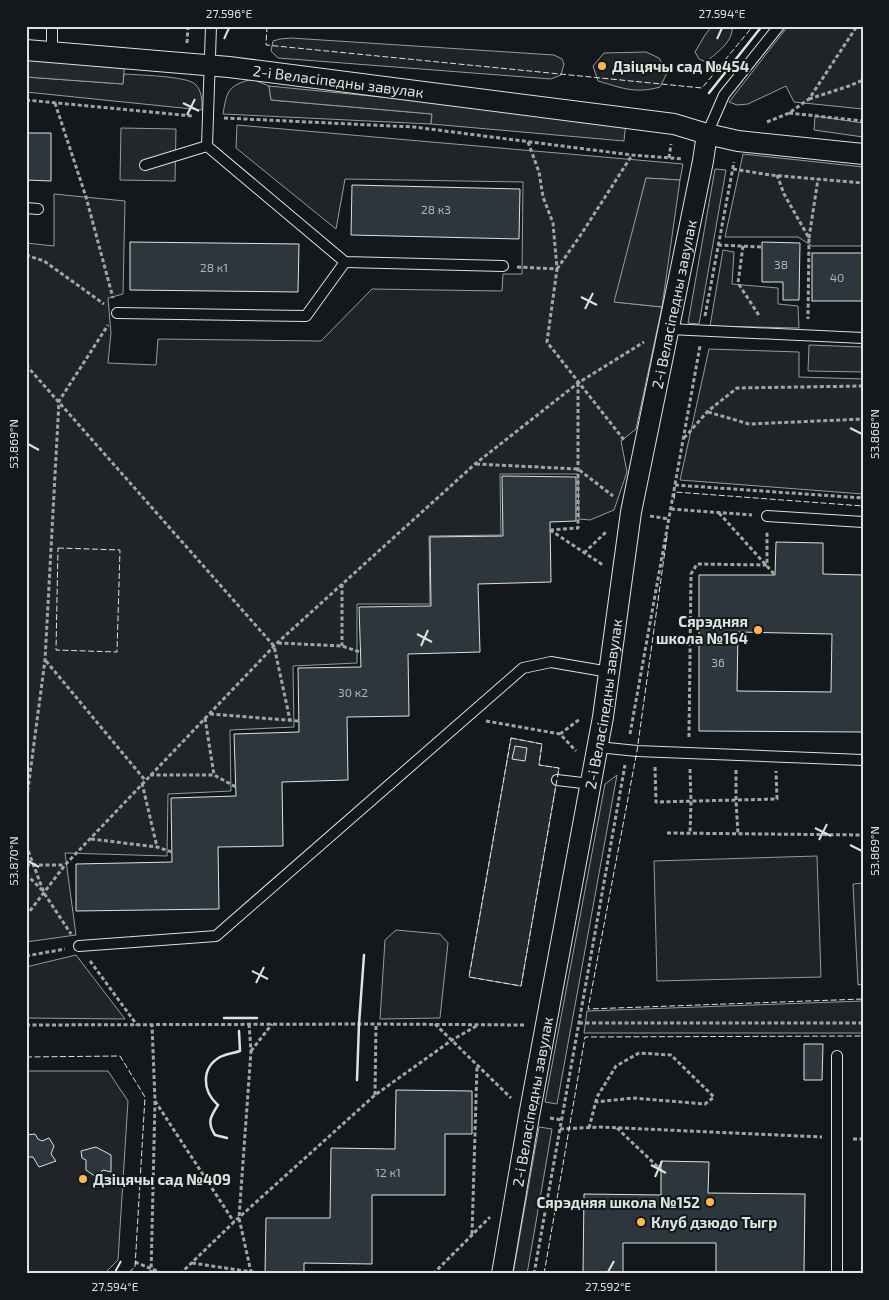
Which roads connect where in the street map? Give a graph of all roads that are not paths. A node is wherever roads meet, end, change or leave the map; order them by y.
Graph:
1 (52, 26) edge
2 (211, 26) edge
3 (779, 26) edge
4 (26, 50) edge
5 (52, 52) junction
6 (209, 65) junction
7 (707, 134) junction
8 (207, 146) junction
9 (863, 154) edge
10 (145, 165) dead end
11 (26, 208) edge
12 (38, 209) dead end
13 (345, 262) junction
14 (507, 266) road end
15 (117, 313) road end
16 (669, 329) junction
17 (863, 338) edge
18 (768, 516) road end
19 (863, 522) edge
20 (609, 672) junction
21 (598, 747) junction
22 (863, 760) edge
23 (557, 780) dead end
24 (591, 784) junction
25 (79, 946) road end
26 (837, 1056) dead end
27 (502, 1274) edge
28 (836, 1274) edge

1 - 5 lane
2 - 6 lane
3 - 7 lane
4 - 5 street, 2-і Веласіпедны завулак
5 - 6 street, 2-і Веласіпедны завулак
6 - 7 street, 2-і Веласіпедны завулак
6 - 8 lane
7 - 9 street, 2-і Веласіпедны завулак
7 - 16 street, 2-і Веласіпедны завулак
8 - 10 lane
8 - 13 lane
11 - 12 lane
13 - 14 lane
13 - 15 lane
16 - 17 lane
16 - 20 street, 2-і Веласіпедны завулак
18 - 19 lane
20 - 21 street, 2-і Веласіпедны завулак
20 - 25 lane
21 - 22 lane
21 - 24 street, 2-і Веласіпедны завулак
23 - 24 lane
24 - 27 street, 2-і Веласіпедны завулак
26 - 28 lane

